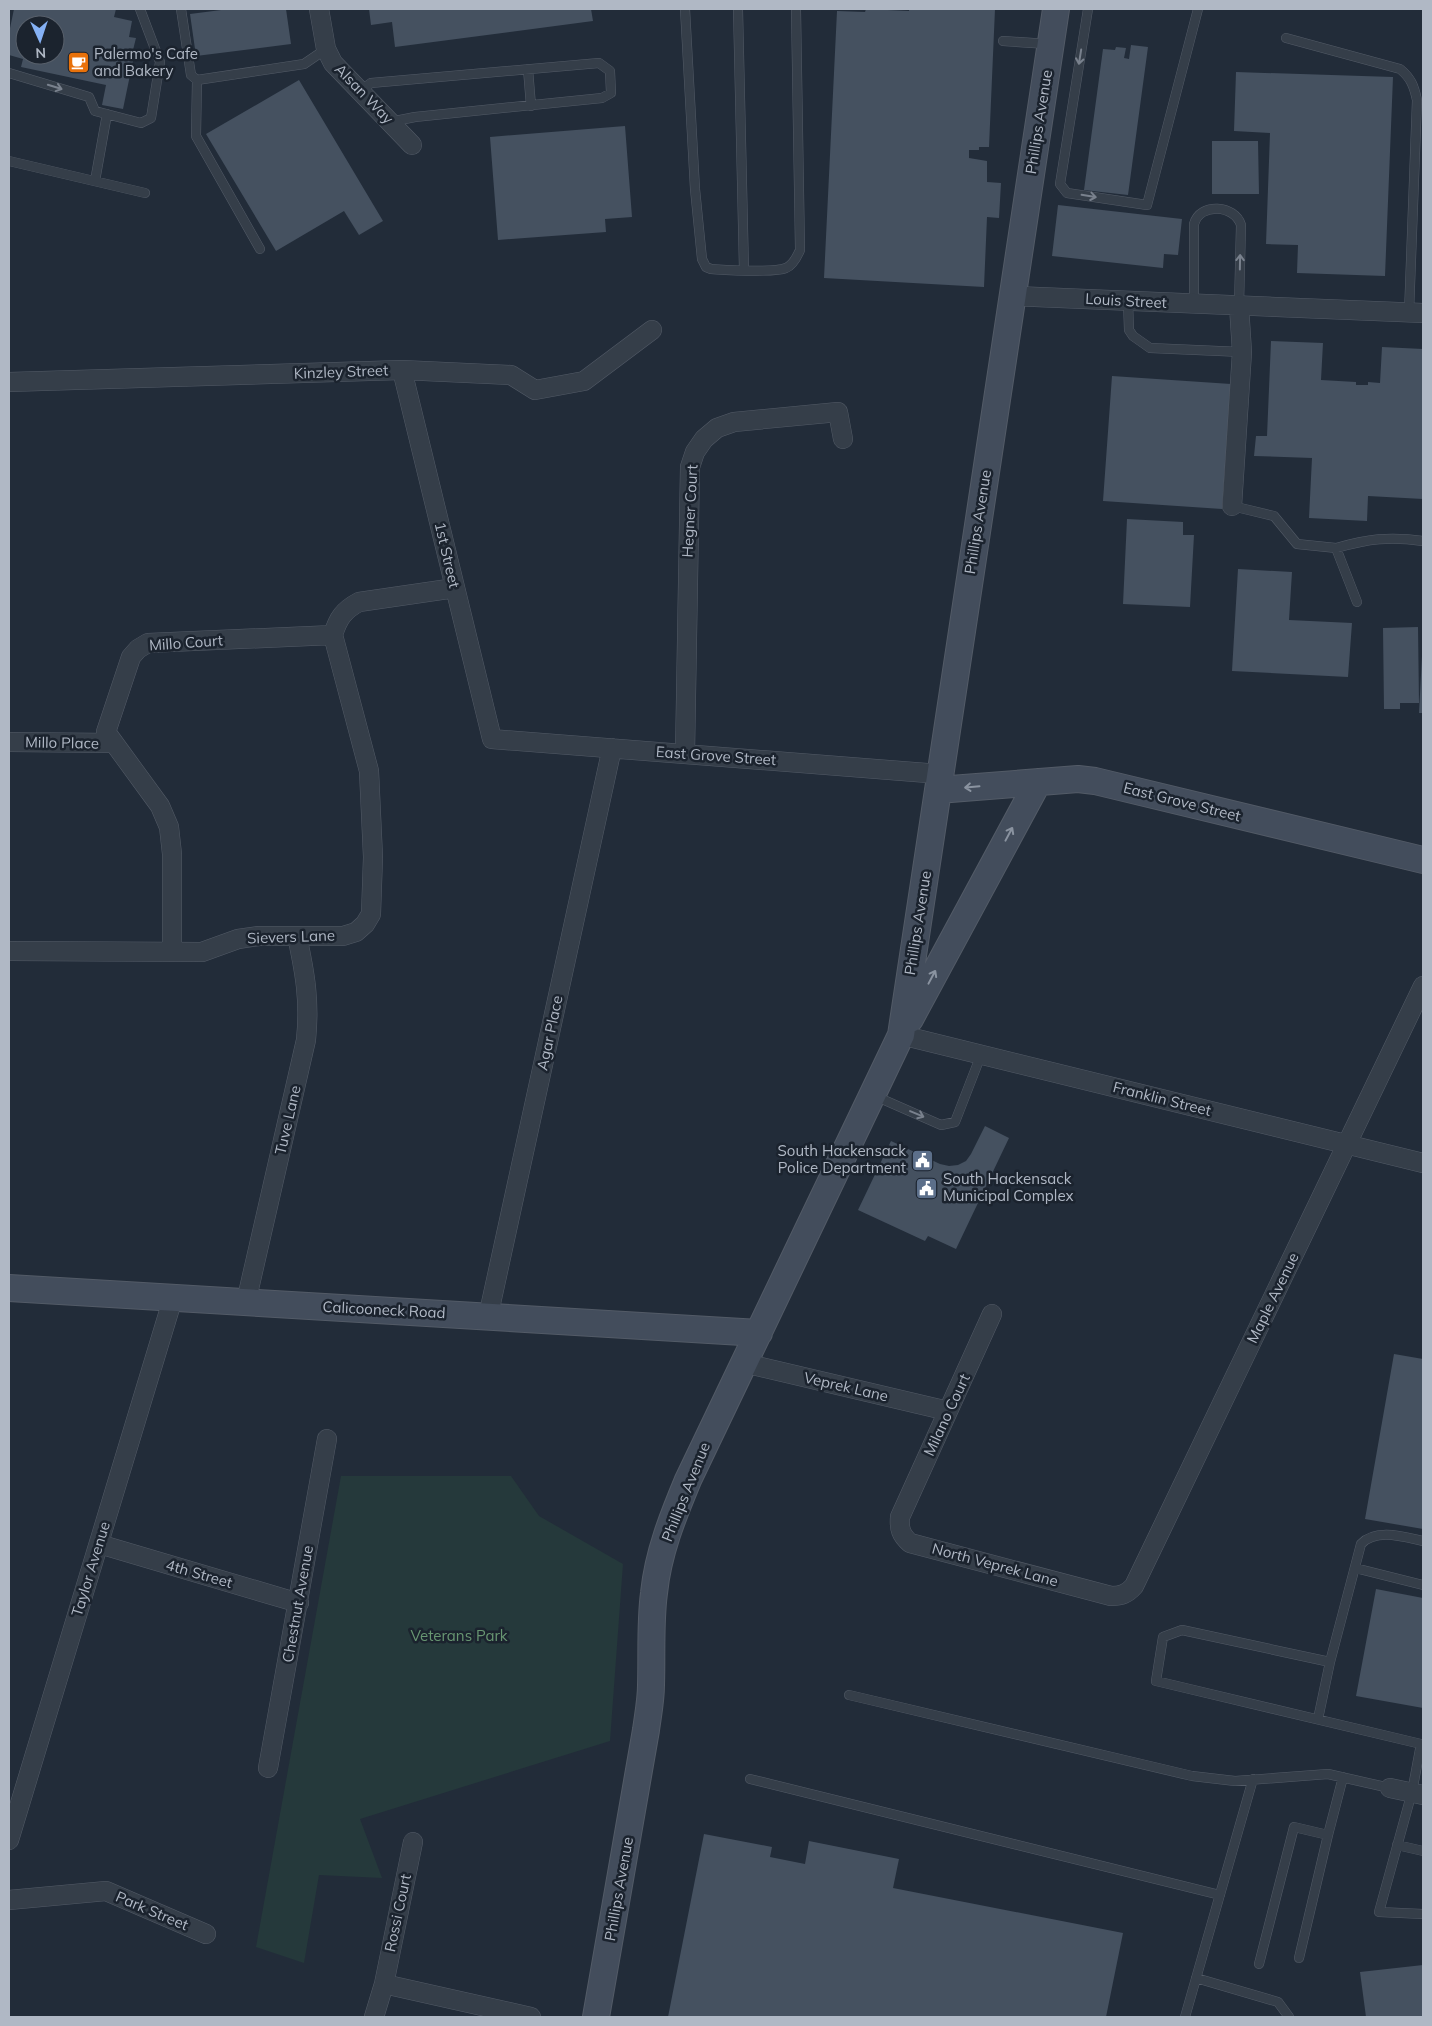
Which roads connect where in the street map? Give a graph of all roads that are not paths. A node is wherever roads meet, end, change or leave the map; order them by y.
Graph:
1 (140, 9) edge
2 (181, 9) edge
3 (319, 9) edge
4 (686, 9) edge
5 (738, 9) edge
6 (743, 9) edge
7 (796, 9) edge
8 (1056, 9) edge
9 (1088, 9) edge
10 (1198, 9) edge
11 (1286, 38) dead end
12 (1003, 41) dead end
13 (1051, 44) junction
14 (326, 50) junction
15 (528, 70) junction
16 (9, 73) edge
17 (197, 80) junction
18 (360, 91) junction
19 (531, 106) junction
20 (106, 114) junction
21 (390, 122) junction
22 (412, 145) dead end
23 (9, 161) edge
24 (94, 181) junction
25 (145, 193) dead end
26 (260, 249) dead end
27 (744, 270) junction
28 (1013, 296) junction
29 (1128, 301) junction
30 (1194, 304) junction
31 (1239, 306) junction
32 (1416, 313) edge
33 (652, 330) dead end
34 (1242, 352) junction
35 (402, 370) junction
36 (9, 382) edge
37 (843, 439) dead end
38 (1232, 506) joint
39 (1423, 541) edge
40 (1336, 548) junction
41 (454, 588) junction
42 (1357, 602) dead end
43 (333, 635) junction
44 (492, 739) joint
45 (9, 742) edge
46 (114, 743) junction
47 (612, 748) junction
48 (685, 754) junction
49 (939, 782) junction
50 (1038, 782) junction
51 (1423, 860) edge
52 (297, 936) junction
53 (9, 950) edge
54 (172, 952) junction
55 (1423, 986) edge
56 (901, 1036) junction
57 (981, 1055) junction
58 (872, 1095) junction
59 (1347, 1145) junction
60 (1423, 1163) edge
61 (9, 1288) edge
62 (173, 1298) junction
63 (246, 1302) junction
64 (992, 1314) dead end
65 (488, 1317) junction
66 (758, 1333) junction
67 (744, 1363) junction
68 (948, 1411) junction
69 (327, 1439) dead end
70 (901, 1515) joint
71 (1423, 1541) edge
72 (99, 1544) junction
73 (1355, 1568) junction
74 (1423, 1585) edge
75 (1110, 1596) joint
76 (299, 1603) junction
77 (1330, 1662) junction
78 (849, 1695) dead end
79 (1318, 1719) junction
80 (1422, 1744) edge
81 (268, 1768) dead end
82 (1343, 1777) junction
83 (750, 1779) dead end
84 (1253, 1779) junction
85 (1390, 1788) joint
86 (1417, 1793) edge
87 (1328, 1835) junction
88 (9, 1840) edge
89 (413, 1842) dead end
90 (1397, 1845) junction
91 (1423, 1851) edge
92 (1220, 1895) junction
93 (9, 1900) edge
94 (1423, 1914) edge
95 (206, 1934) dead end
96 (1299, 1958) dead end
97 (1259, 1964) dead end
98 (1196, 1978) junction
99 (384, 1984) junction
100 (374, 2017) edge
101 (532, 2017) edge
102 (596, 2017) edge
103 (1185, 2017) edge
104 (1290, 2017) edge

1 - 20 lane
2 - 17 lane
3 - 14 street, Alsan Way
4 - 27 lane
5 - 6 lane
5 - 27 lane
7 - 27 lane
8 - 13 street, Phillips Avenue
9 -> 10 lane
11 - 32 lane
12 - 13 lane
13 - 28 street, Phillips Avenue
14 - 17 lane
14 - 18 street, Alsan Way
15 - 18 lane
15 - 19 lane
15 - 19 lane
16 -> 20 lane
17 - 26 lane
18 - 21 street, Alsan Way
19 - 21 lane
20 - 24 lane
21 - 22 street, Alsan Way
23 - 24 lane
24 - 25 lane
28 - 29 street, Louis Street
28 - 49 street, Phillips Avenue
29 - 30 street, Louis Street
29 - 34 lane
30 - 31 street, Louis Street
31 -> 30 lane
31 - 32 street, Louis Street
31 - 34 street
33 - 35 street, Kinzley Street
34 - 38 street
35 - 36 street, Kinzley Street
35 - 41 street, 1st Street
37 - 48 street, Hegner Court
38 - 40 lane
39 - 40 lane
40 - 42 lane
41 - 43 street
41 - 44 street, 1st Street
43 - 46 street, Millo Court
43 - 52 street, Sievers Lane
44 - 47 street, East Grove Street
45 - 46 street, Millo Place
46 - 54 street, Millo Court
47 - 48 street, East Grove Street
47 - 65 street, Agar Place
48 - 49 street, East Grove Street
50 -> 49 street, East Grove Street
49 - 56 street, Phillips Avenue
50 - 51 street, East Grove Street
56 -> 50 street, Phillips Avenue
52 - 54 street, Sievers Lane
52 - 63 street, Tuve Lane
53 - 54 street, Sievers Lane
55 - 59 street, Maple Avenue
56 - 57 street, Franklin Street
56 - 58 street, Phillips Avenue
58 -> 57 lane
57 - 59 street, Franklin Street
58 - 66 street, Phillips Avenue
59 - 60 street, Franklin Street
59 - 75 street, Maple Avenue
61 - 62 street, Calicooneck Road
62 - 63 street, Calicooneck Road
62 - 72 street, Taylor Avenue
63 - 65 street, Calicooneck Road
64 - 68 street, Milano Court
65 - 66 street, Calicooneck Road
66 - 67 street, Phillips Avenue
67 - 68 street, Veprek Lane
67 - 102 street, Phillips Avenue
68 - 70 street, Milano Court
69 - 76 street, Chestnut Avenue
70 - 75 street, North Veprek Lane
71 - 73 lane
72 - 76 street, 4th Street
72 - 88 street, Taylor Avenue
73 - 74 lane
73 - 77 lane
76 - 81 street, Chestnut Avenue
77 - 79 lane
77 - 79 lane
78 - 84 lane
79 - 80 lane
80 - 86 lane
82 - 84 lane
82 - 85 lane
82 - 87 lane
83 - 92 lane
84 - 92 lane
85 - 86 street
86 - 90 lane
87 - 96 lane
87 - 97 lane
89 - 99 street, Rossi Court
90 - 91 lane
90 - 94 lane
92 - 98 lane
93 - 95 street, Park Street
98 - 103 lane
98 - 104 lane
99 - 100 street
99 - 101 street

